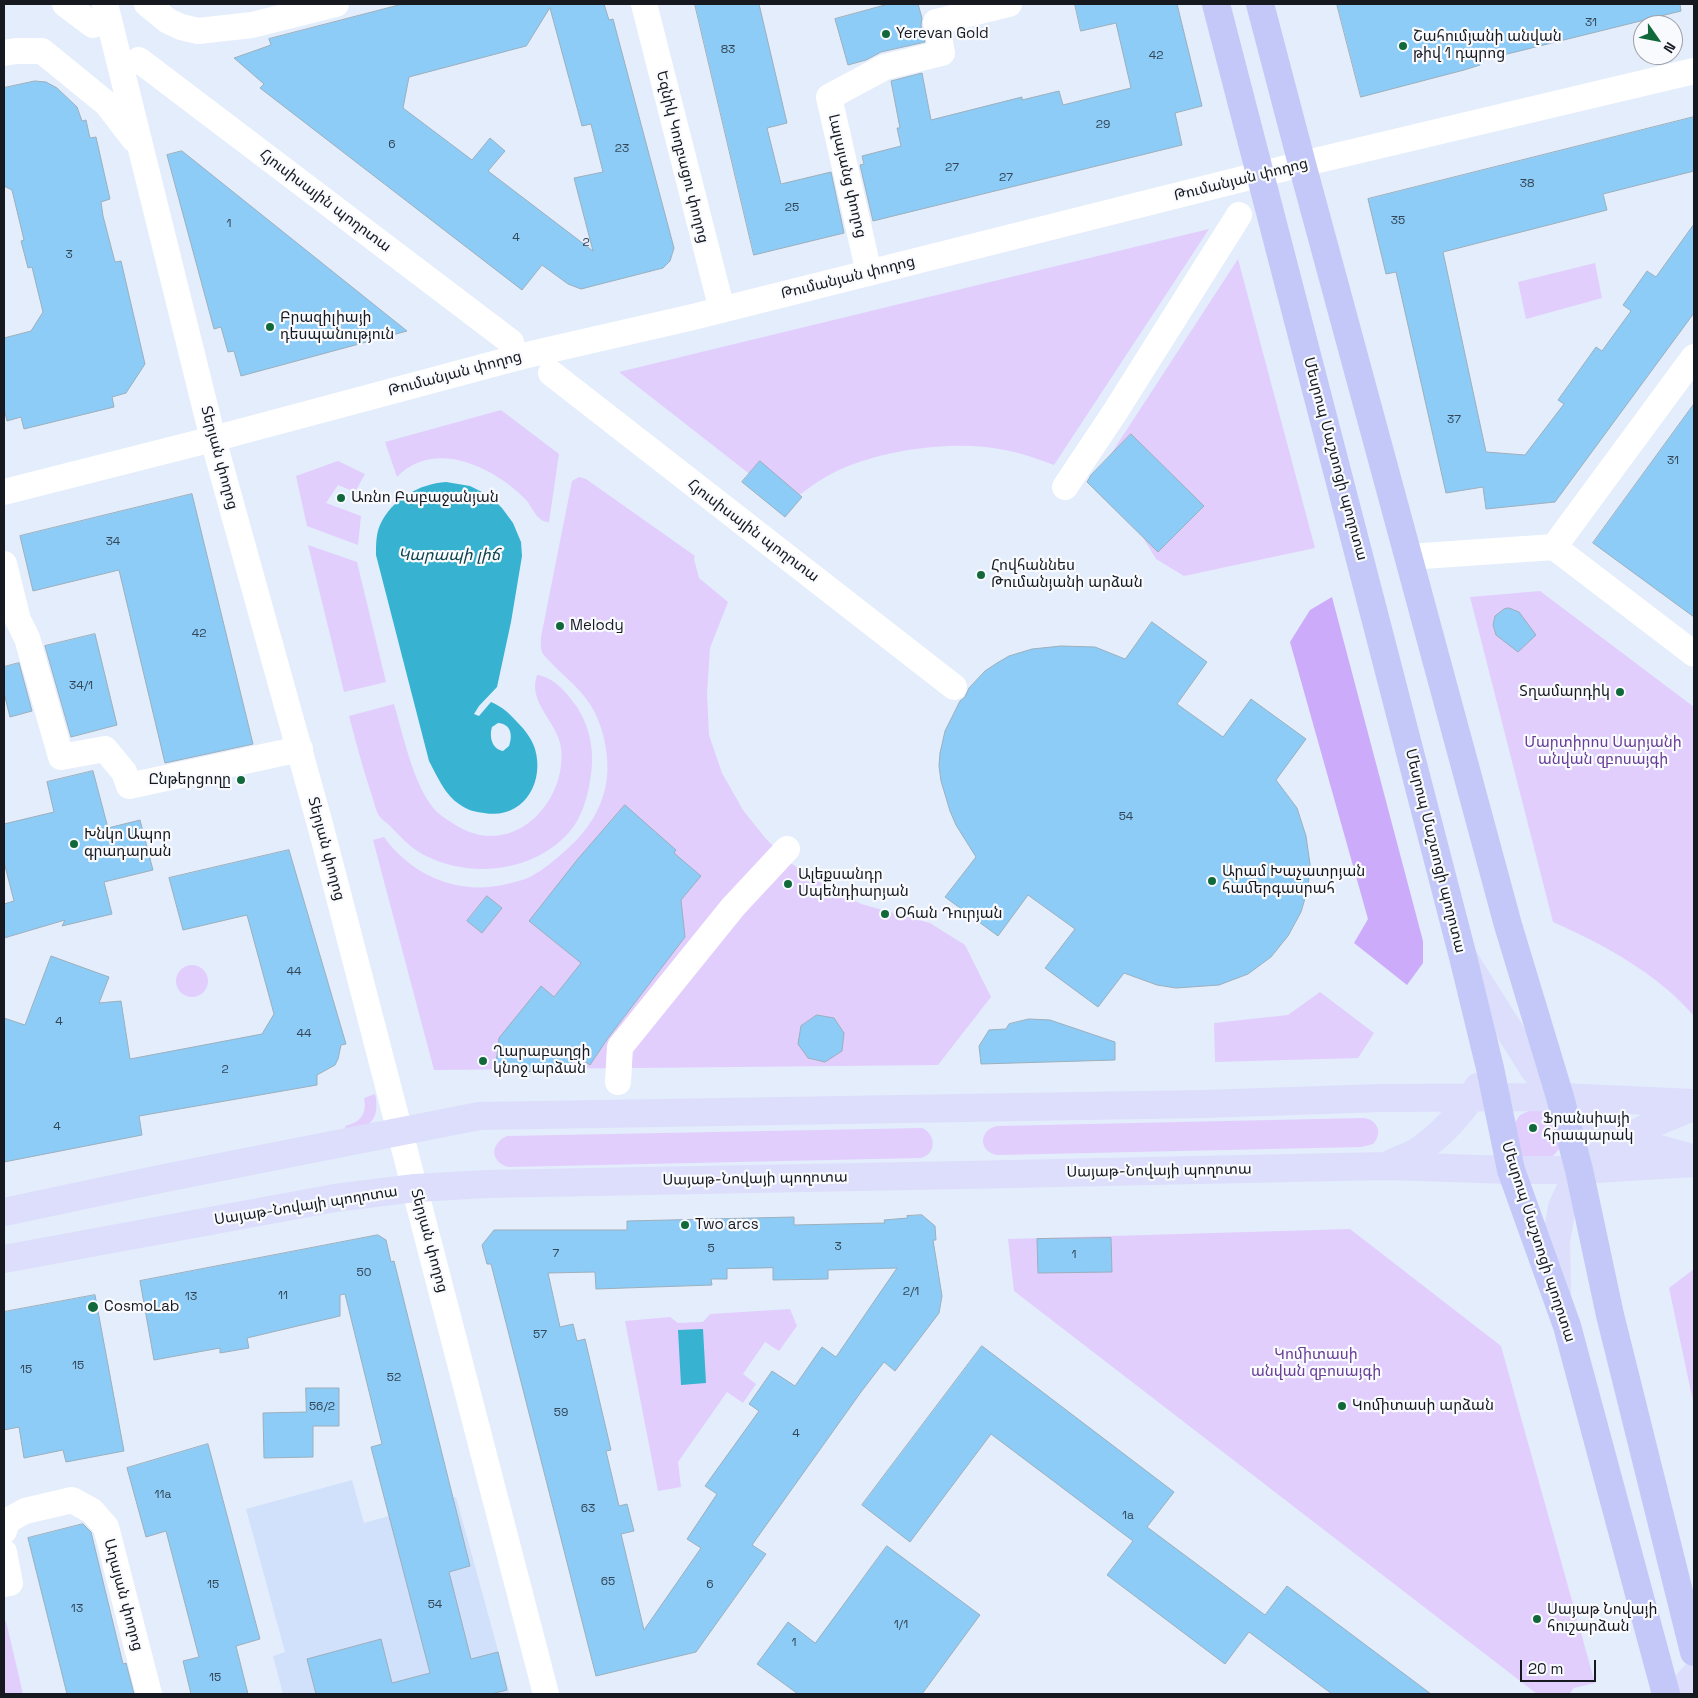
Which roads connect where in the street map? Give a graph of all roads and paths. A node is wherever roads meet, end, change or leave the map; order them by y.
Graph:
1 (65, 4) edge
2 (147, 4) edge
3 (234, 4) edge
4 (336, 4) edge
5 (644, 4) edge
6 (1009, 4) edge
7 (1216, 4) edge
8 (1260, 4) edge
9 (252, 25) junction
10 (106, 26) edge
11 (4, 53) edge
12 (139, 60) dead end
13 (1694, 70) edge
14 (141, 147) junction
15 (1302, 164) junction
16 (1260, 175) junction
17 (1239, 215) dead end
18 (869, 273) junction
19 (722, 310) junction
20 (511, 342) dead end
21 (1694, 357) edge
22 (552, 373) dead end
23 (213, 439) junction
24 (1065, 488) dead end
25 (4, 492) edge
26 (1554, 547) junction
27 (1408, 557) junction
28 (4, 564) edge
29 (1694, 654) edge
30 (954, 687) dead end
31 (300, 750) junction
32 (787, 849) dead end
33 (1508, 925) junction
34 (1463, 957) junction
35 (1509, 1028) junction
36 (1490, 1068) junction
37 (618, 1082) dead end
38 (1560, 1097) junction
39 (1483, 1098) junction
40 (1694, 1105) edge
41 (401, 1132) junction
42 (1625, 1139) junction
43 (1694, 1157) edge
44 (1694, 1163) edge
45 (1386, 1166) junction
46 (1511, 1170) junction
47 (1579, 1170) junction
48 (415, 1188) junction
49 (4, 1212) edge
50 (4, 1259) edge
51 (1557, 1301) junction
52 (4, 1532) edge
53 (4, 1552) edge
54 (4, 1584) edge
55 (1694, 1652) edge
56 (1694, 1676) edge
57 (149, 1694) edge
58 (546, 1694) edge
59 (1666, 1694) edge
60 (1678, 1694) edge

1 - 10 street
2 - 9 street
3 - 9 street
4 - 9 street
5 - 19 street, Եզնիկ Կողբացու փողոց
6 - 18 street, Լալայանց փողոց
7 - 16 highway, Մեսրոպ Մաշտոցի պողոտա
8 - 15 highway
10 - 14 street, Տերյան փողոց
11 - 14 street
12 - 20 street, Հյուսիսային պողոտա
13 - 15 street, Թումանյան փողոց
14 - 23 street, Տերյան փողոց
15 - 16 street, Թումանյան փողոց
15 - 27 highway
16 - 18 street, Թումանյան փողոց
16 - 34 highway, Մեսրոպ Մաշտոցի պողոտա
17 - 24 street
18 - 19 street, Թումանյան փողոց
19 - 23 street, Թումանյան փողոց
21 - 26 street
22 - 30 street, Հյուսիսային պողոտա
23 - 25 street, Թումանյան փողոց
23 - 31 street, Տերյան փողոց
26 - 27 street
26 - 29 street
27 - 33 highway
28 - 31 street
31 - 41 street, Տերյան փողոց
32 - 37 street
33 - 35 main road
33 - 38 highway
34 - 35 main road
34 - 36 highway, Մեսրոպ Մաշտոցի պողոտա
35 - 36 main road
35 - 38 main road
36 - 39 highway, Մեսրոպ Մաշտոցի պողոտա
38 - 39 main road
38 - 40 main road
38 - 42 main road
38 - 47 highway
39 - 41 main road
39 - 45 main road
39 - 46 highway, Մեսրոպ Մաշտոցի պողոտա
40 - 42 main road
41 - 48 street, Տերյան փողոց
41 - 49 main road
42 - 43 main road
42 - 47 main road
44 - 47 main road
45 - 46 main road, Սայաթ-Նովայի պողոտա
45 - 48 main road, Սայաթ-Նովայի պողոտա
46 - 47 main road
46 - 51 highway, Մեսրոպ Մաշտոցի պողոտա
47 - 51 main road
47 - 55 highway
48 - 50 main road, Սայաթ-Նովայի պողոտա
48 - 58 street, Տերյան փողոց
51 - 59 highway, Մեսրոպ Մաշտոցի պողոտա
52 - 57 street, Աղայան փողոց
53 - 54 street
56 - 60 main road

